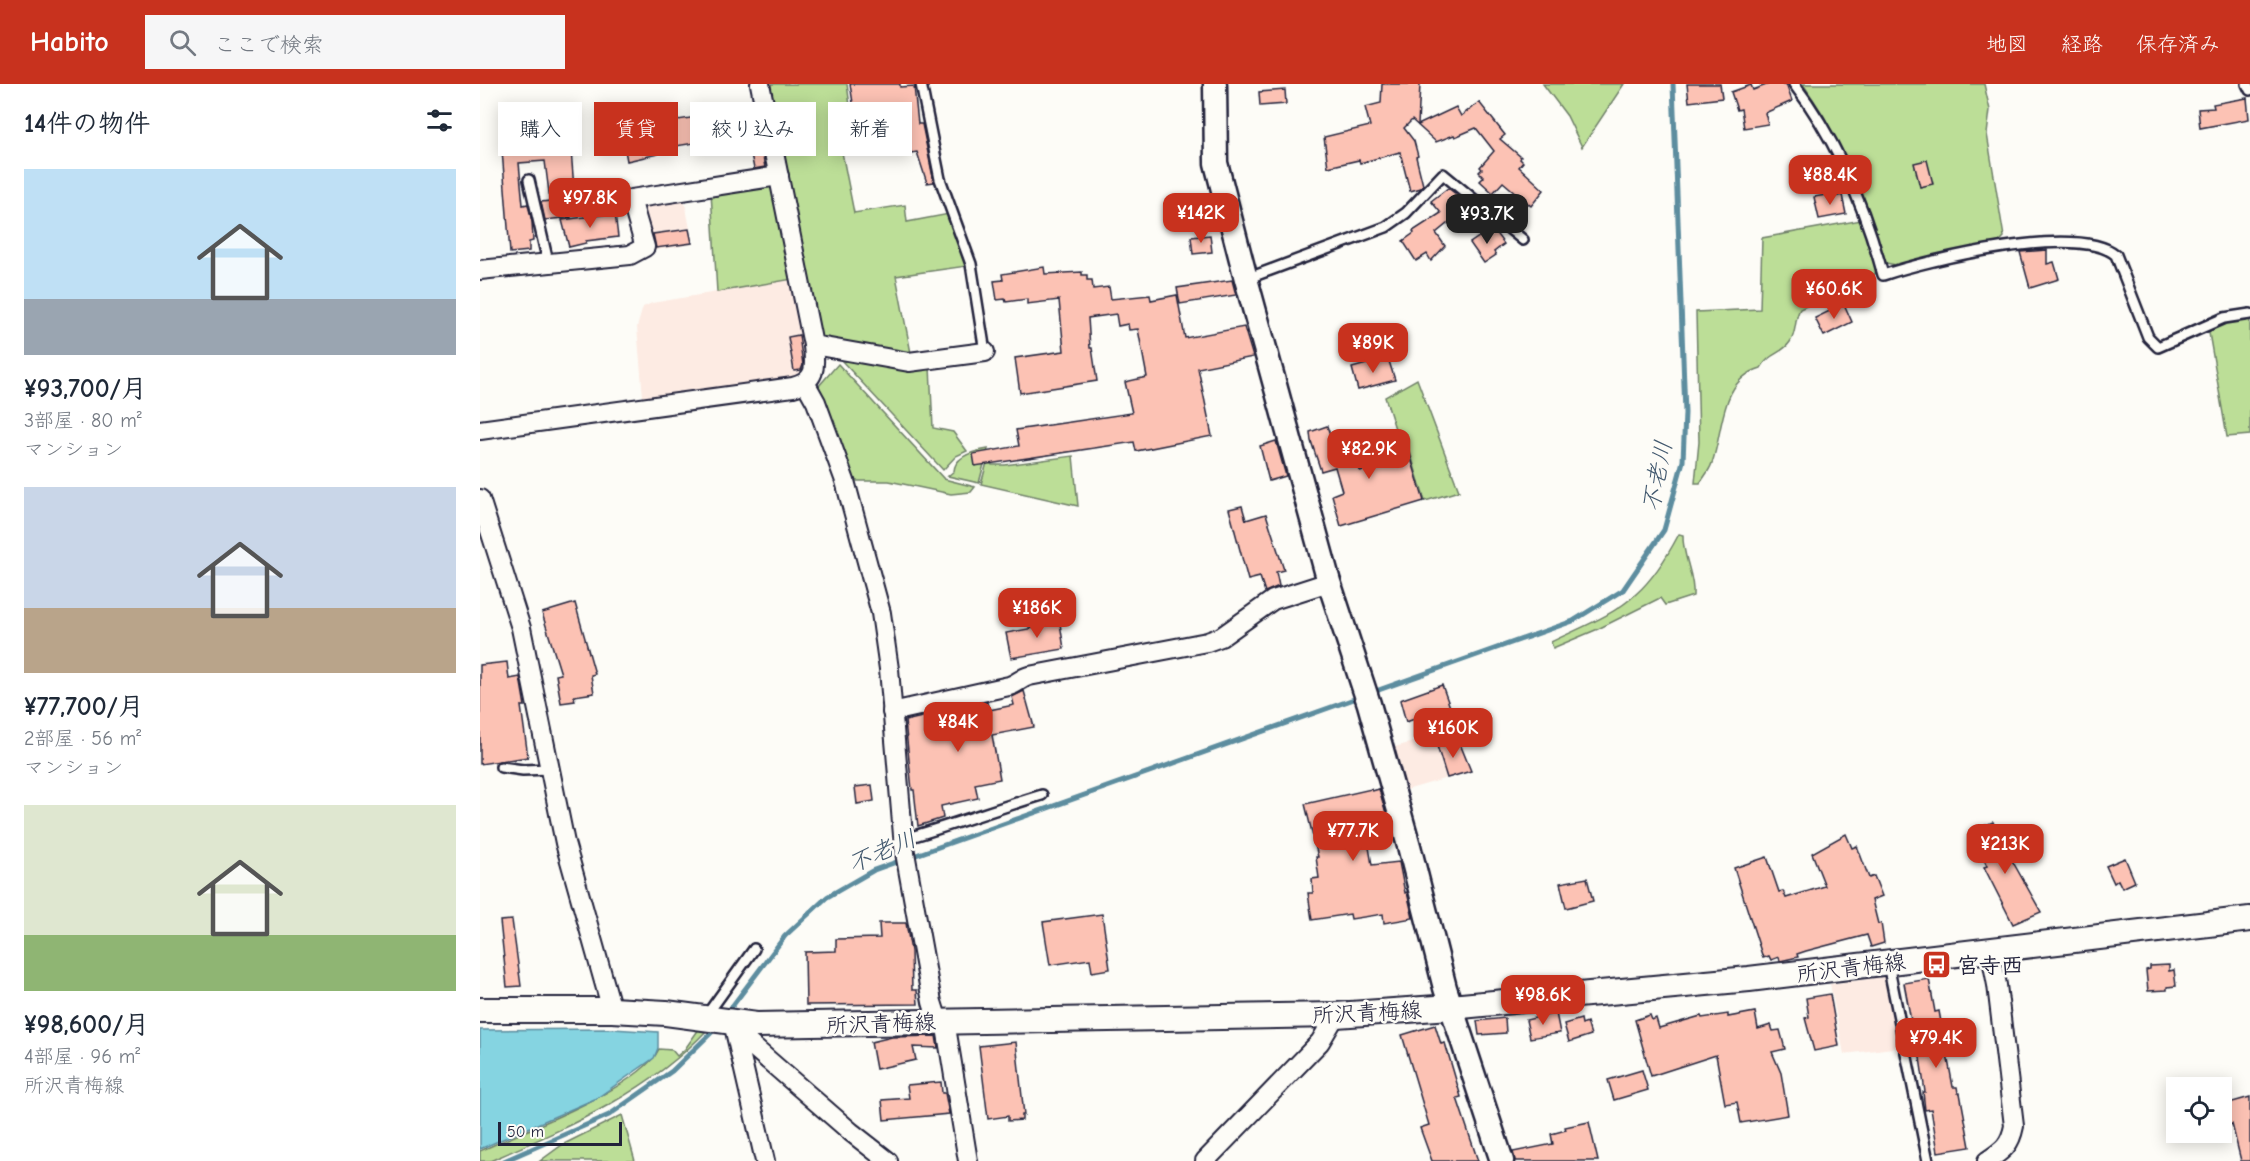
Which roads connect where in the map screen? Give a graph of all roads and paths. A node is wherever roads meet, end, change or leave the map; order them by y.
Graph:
1 (760, 84) edge
2 (921, 84) edge
3 (1215, 84) edge
4 (1794, 84) edge
5 (2247, 84) edge
6 (2250, 90) edge
7 (779, 176) junction
8 (529, 180) dead end
9 (1523, 240) dead end
10 (548, 262) junction
11 (480, 270) edge
12 (1246, 279) junction
13 (2250, 314) edge
14 (813, 345) junction
15 (985, 352) joint
16 (806, 384) junction
17 (480, 430) edge
18 (480, 499) edge
19 (1329, 582) junction
20 (892, 712) junction
21 (501, 767) dead end
22 (550, 769) junction
23 (1042, 795) dead end
24 (905, 850) junction
25 (2250, 919) edge
26 (754, 949) dead end
27 (1990, 949) junction
28 (1887, 962) junction
29 (1451, 1007) junction
30 (480, 1010) edge
31 (612, 1010) junction
32 (1336, 1015) junction
33 (941, 1021) junction
34 (721, 1023) junction
35 (765, 1161) edge
36 (888, 1161) edge
37 (968, 1161) edge
38 (1205, 1161) edge
39 (1502, 1161) edge
40 (1928, 1161) edge
41 (1987, 1161) edge

1 - 7 street
2 - 15 lane
3 - 12 street
4 - 13 lane
5 - 6 lane
7 - 10 street
7 - 14 street
8 - 10 lane
9 - 12 lane
10 - 11 street
12 - 19 street
14 - 15 street
14 - 16 street
16 - 17 street
16 - 20 street
18 - 22 street
19 - 20 street
19 - 29 street
20 - 24 street
21 - 22 lane
22 - 31 street
23 - 24 lane
24 - 33 street
25 - 27 main road, 所沢青梅線
26 - 34 lane
27 - 28 main road, 所沢青梅線
27 - 41 street
28 - 29 main road, 所沢青梅線
28 - 40 lane
29 - 32 main road, 所沢青梅線
29 - 39 street
30 - 31 main road, 所沢青梅線
31 - 34 main road, 所沢青梅線
32 - 33 main road, 所沢青梅線
32 - 38 street
33 - 34 main road, 所沢青梅線
33 - 37 street
34 - 35 street
34 - 36 street

